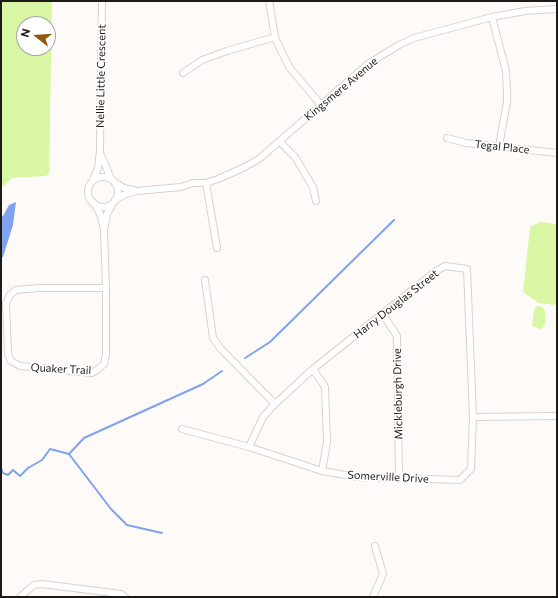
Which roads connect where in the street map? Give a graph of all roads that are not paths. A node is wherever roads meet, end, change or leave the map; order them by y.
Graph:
1 (102, 1) edge
2 (269, 1) edge
3 (557, 9) edge
4 (492, 17) junction
5 (275, 38) junction
6 (183, 73) dead end
7 (321, 105) junction
8 (447, 138) dead end
9 (280, 142) junction
10 (498, 146) junction
11 (100, 151) junction
12 (557, 153) edge
13 (113, 181) junction
14 (92, 182) junction
15 (206, 183) junction
16 (137, 191) junction
17 (316, 201) dead end
18 (114, 202) junction
19 (94, 203) junction
20 (104, 230) junction
21 (217, 248) dead end
22 (205, 280) dead end
23 (106, 288) junction
24 (382, 313) junction
25 (313, 369) junction
26 (275, 404) junction
27 (557, 416) edge
28 (473, 417) junction
29 (182, 429) dead end
30 (249, 447) junction
31 (322, 471) junction
32 (399, 479) junction
33 (375, 546) dead end
34 (20, 597) edge
35 (125, 597) edge
36 (373, 597) edge

1 - 11 street, Nellie Little Crescent
2 - 5 street
3 - 4 street, Kingsmere Avenue
4 - 7 street, Kingsmere Avenue
4 - 10 street
5 - 6 street
5 - 7 street
7 - 9 street, Kingsmere Avenue
8 - 10 street, Tegal Place
9 - 15 street, Kingsmere Avenue
9 - 17 street
10 - 12 street, Tegal Place
11 - 13 street, Nellie Little Crescent
11 - 14 street, Nellie Little Crescent
13 - 14 street
13 - 16 street, Kingsmere Avenue
13 - 18 street
14 - 19 street
15 - 16 street, Kingsmere Avenue
15 - 21 street
16 - 18 street, Kingsmere Avenue
18 - 19 street
18 - 20 street, Quaker Trail
19 - 20 street, Quaker Trail
20 - 23 street, Quaker Trail
22 - 26 street
23 - 23 street, Quaker Trail
24 - 25 street, Harry Douglas Street
24 - 28 street, Harry Douglas Street
24 - 32 street, Mickleburgh Drive
25 - 26 street, Harry Douglas Street
25 - 31 street
26 - 30 street, Harry Douglas Street
27 - 28 street
28 - 32 street, Somerville Drive
29 - 30 street, Somerville Drive
30 - 31 street, Somerville Drive
31 - 32 street, Somerville Drive
33 - 36 street
34 - 35 street

